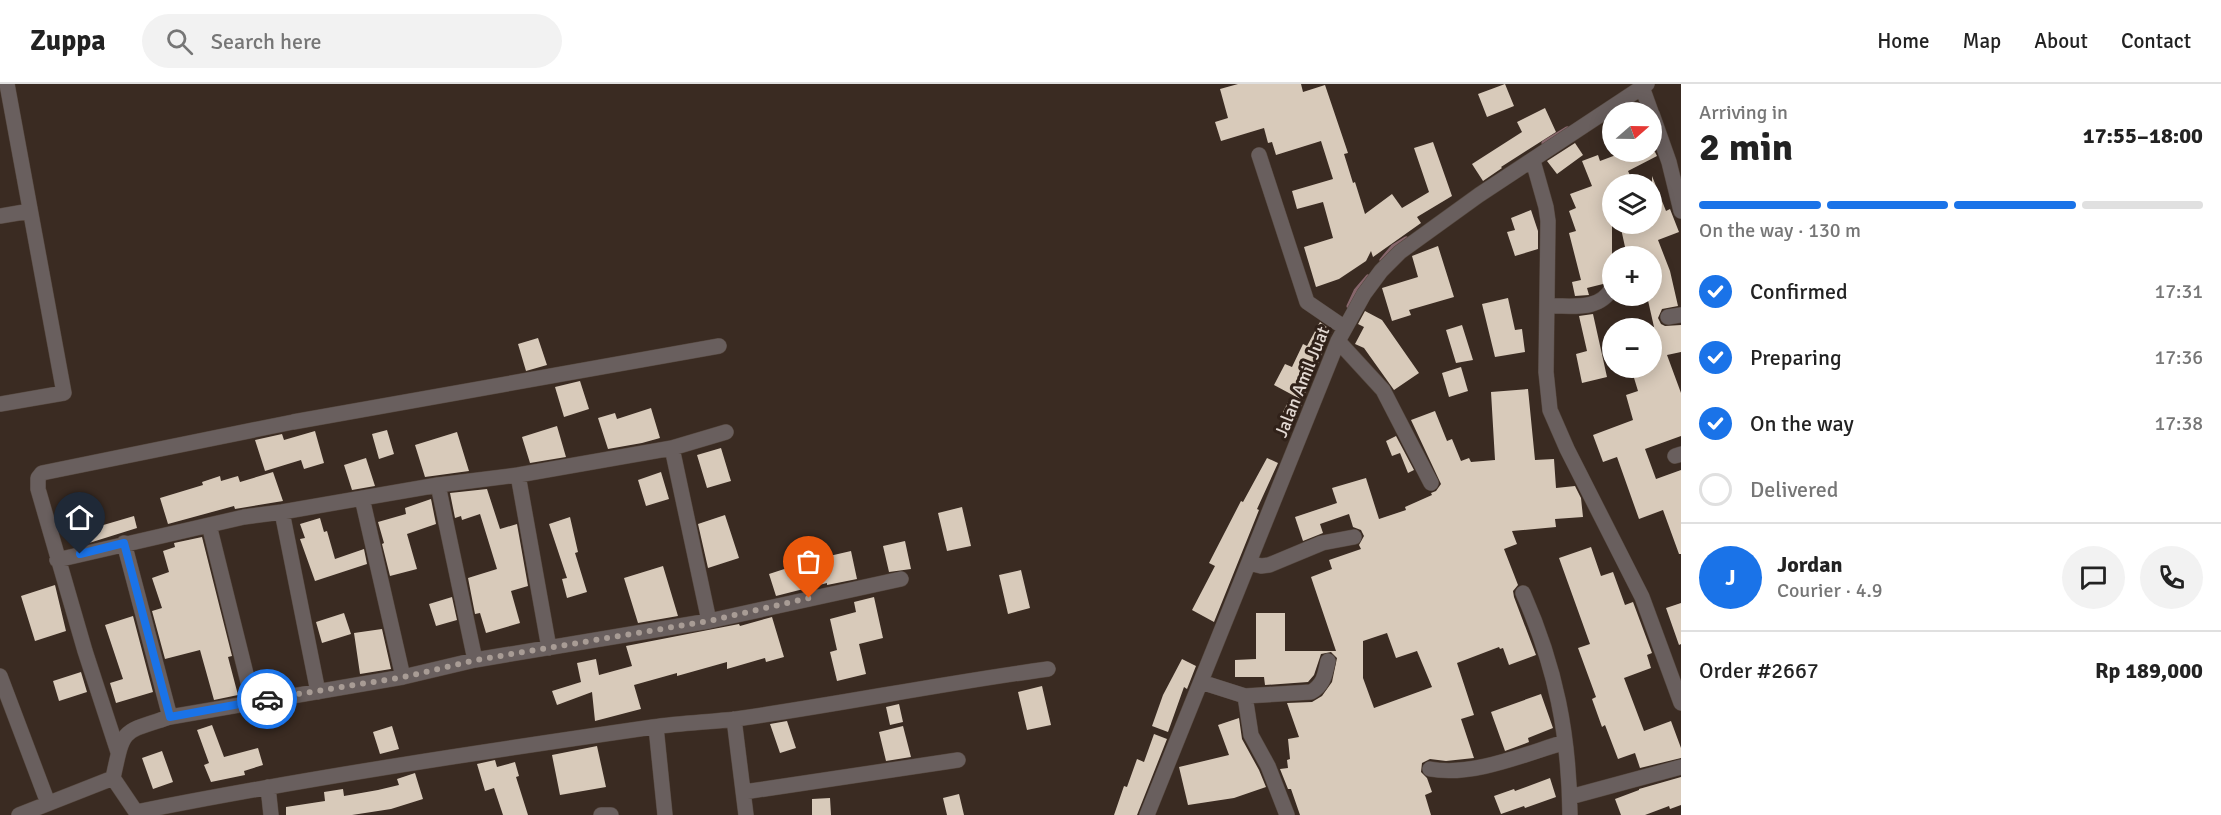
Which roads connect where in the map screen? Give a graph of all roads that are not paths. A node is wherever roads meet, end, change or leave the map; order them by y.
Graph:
1 (7, 84) edge
2 (1644, 86) edge
3 (1648, 102) edge
4 (1662, 143) edge
5 (1259, 155) dead end
6 (1533, 161) junction
7 (30, 211) junction
8 (1681, 211) edge
9 (0, 216) edge
10 (1602, 300) edge
11 (1547, 306) junction
12 (1341, 335) junction
13 (719, 346) dead end
14 (0, 404) edge
15 (726, 432) dead end
16 (672, 448) junction
17 (518, 475) junction
18 (1431, 483) dead end
19 (438, 485) junction
20 (362, 498) junction
21 (282, 512) junction
22 (209, 525) junction
23 (1354, 537) dead end
24 (124, 543) junction
25 (57, 560) junction
26 (1249, 563) junction
27 (901, 579) dead end
28 (1523, 593) dead end
29 (709, 621) junction
30 (549, 648) junction
31 (476, 660) junction
32 (1328, 661) dead end
33 (1048, 669) dead end
34 (0, 676) edge
35 (404, 677) junction
36 (1201, 682) junction
37 (318, 692) junction
38 (1245, 696) junction
39 (253, 702) junction
40 (1681, 703) edge
41 (170, 717) junction
42 (734, 719) junction
43 (656, 727) junction
44 (1565, 742) junction
45 (118, 752) junction
46 (958, 760) dead end
47 (1681, 767) edge
48 (1430, 769) dead end
49 (113, 778) junction
50 (268, 787) junction
51 (744, 792) junction
52 (1570, 797) junction
53 (48, 803) junction
54 (136, 813) edge
55 (19, 815) edge
56 (271, 815) edge
57 (601, 815) edge
58 (611, 815) edge
59 (665, 815) edge
60 (746, 815) edge
61 (1147, 815) edge
62 (1287, 815) edge
63 (1570, 815) edge

1 - 7 street
2 - 3 street
2 - 6 street, Jalan Amil Juat
4 - 8 street
5 - 12 street
6 - 11 street
6 - 12 street, Jalan Amil Juat
7 - 9 street
7 - 14 street
10 - 11 street
11 - 40 street
12 - 18 street
12 - 26 street, Jalan Amil Juat
13 - 25 street
15 - 16 street
16 - 17 street
16 - 29 street
17 - 19 street
17 - 30 street
19 - 20 street
19 - 31 street
20 - 21 street
20 - 35 street
21 - 22 street
21 - 37 street
22 - 24 street
22 - 39 street
23 - 26 street
24 - 25 street
24 - 41 street
25 - 45 street
26 - 36 street, Jalan Amil Juat
27 - 29 street
28 - 44 street
29 - 30 street
30 - 31 street
31 - 35 street
32 - 38 street
33 - 42 street
34 - 53 street
35 - 37 street
36 - 38 street
36 - 61 street, Jalan Amil Juat
37 - 39 street
38 - 62 street
39 - 41 street
41 - 45 street
42 - 43 street
42 - 51 street
43 - 50 street
43 - 59 street
44 - 48 street
44 - 52 street
45 - 49 street
46 - 51 street
47 - 52 street
49 - 53 street
49 - 54 street
50 - 54 street
50 - 56 street
51 - 60 street
52 - 63 street
53 - 55 street
57 - 58 street

